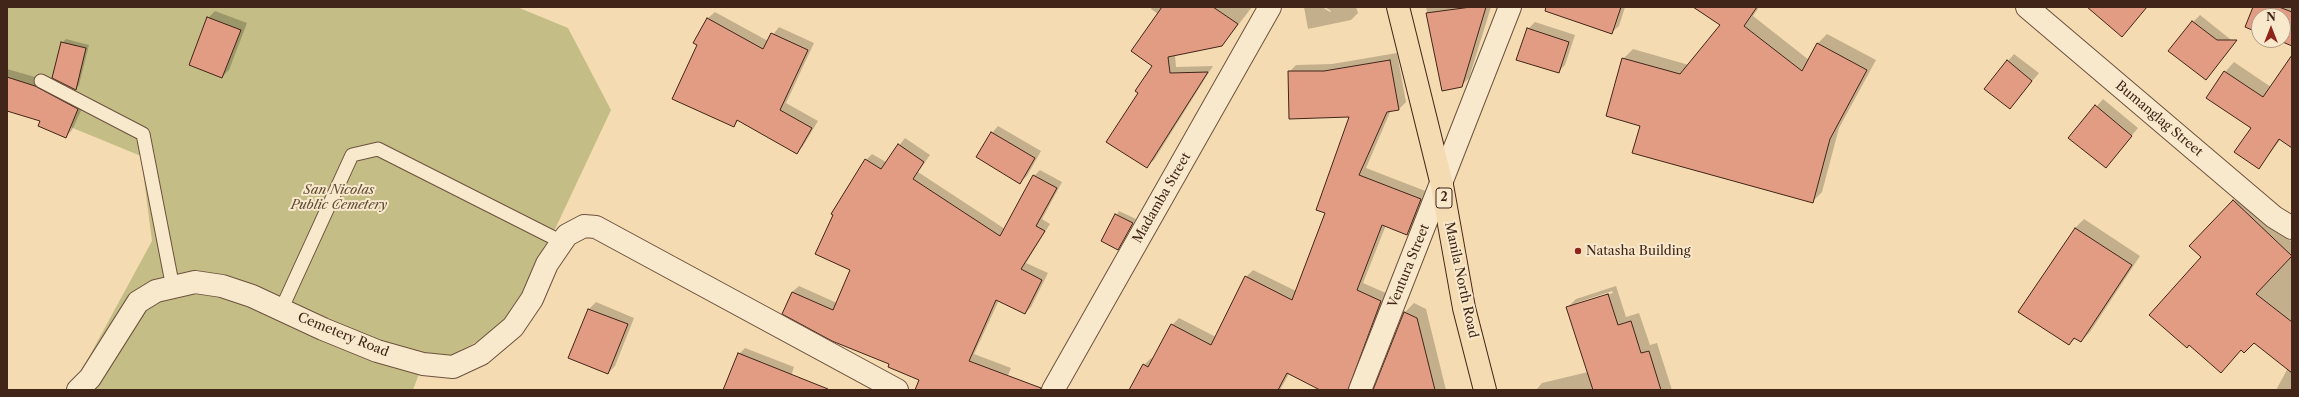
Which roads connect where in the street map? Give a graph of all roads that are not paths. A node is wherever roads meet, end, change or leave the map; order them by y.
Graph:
1 (1270, 7) edge
2 (1398, 7) edge
3 (1510, 7) edge
4 (2027, 7) edge
5 (41, 81) dead end
6 (1442, 185) junction
7 (2292, 228) edge
8 (562, 242) junction
9 (172, 288) junction
10 (281, 310) junction
11 (85, 386) edge
12 (897, 390) edge
13 (1053, 390) edge
14 (1360, 390) edge
15 (1485, 390) edge

1 - 13 street, Madamba Street
2 - 6 highway, Manila North Road / 2
3 - 6 street, Ventura Street
4 - 7 street, Bumanglag Street
5 - 9 lane
6 - 14 street, Ventura Street
6 - 15 highway, Manila North Road / 2
8 - 10 street, Cemetery Road
8 - 10 lane
8 - 12 street, Cemetery Road
9 - 10 street, Cemetery Road
9 - 11 street, Cemetery Road

